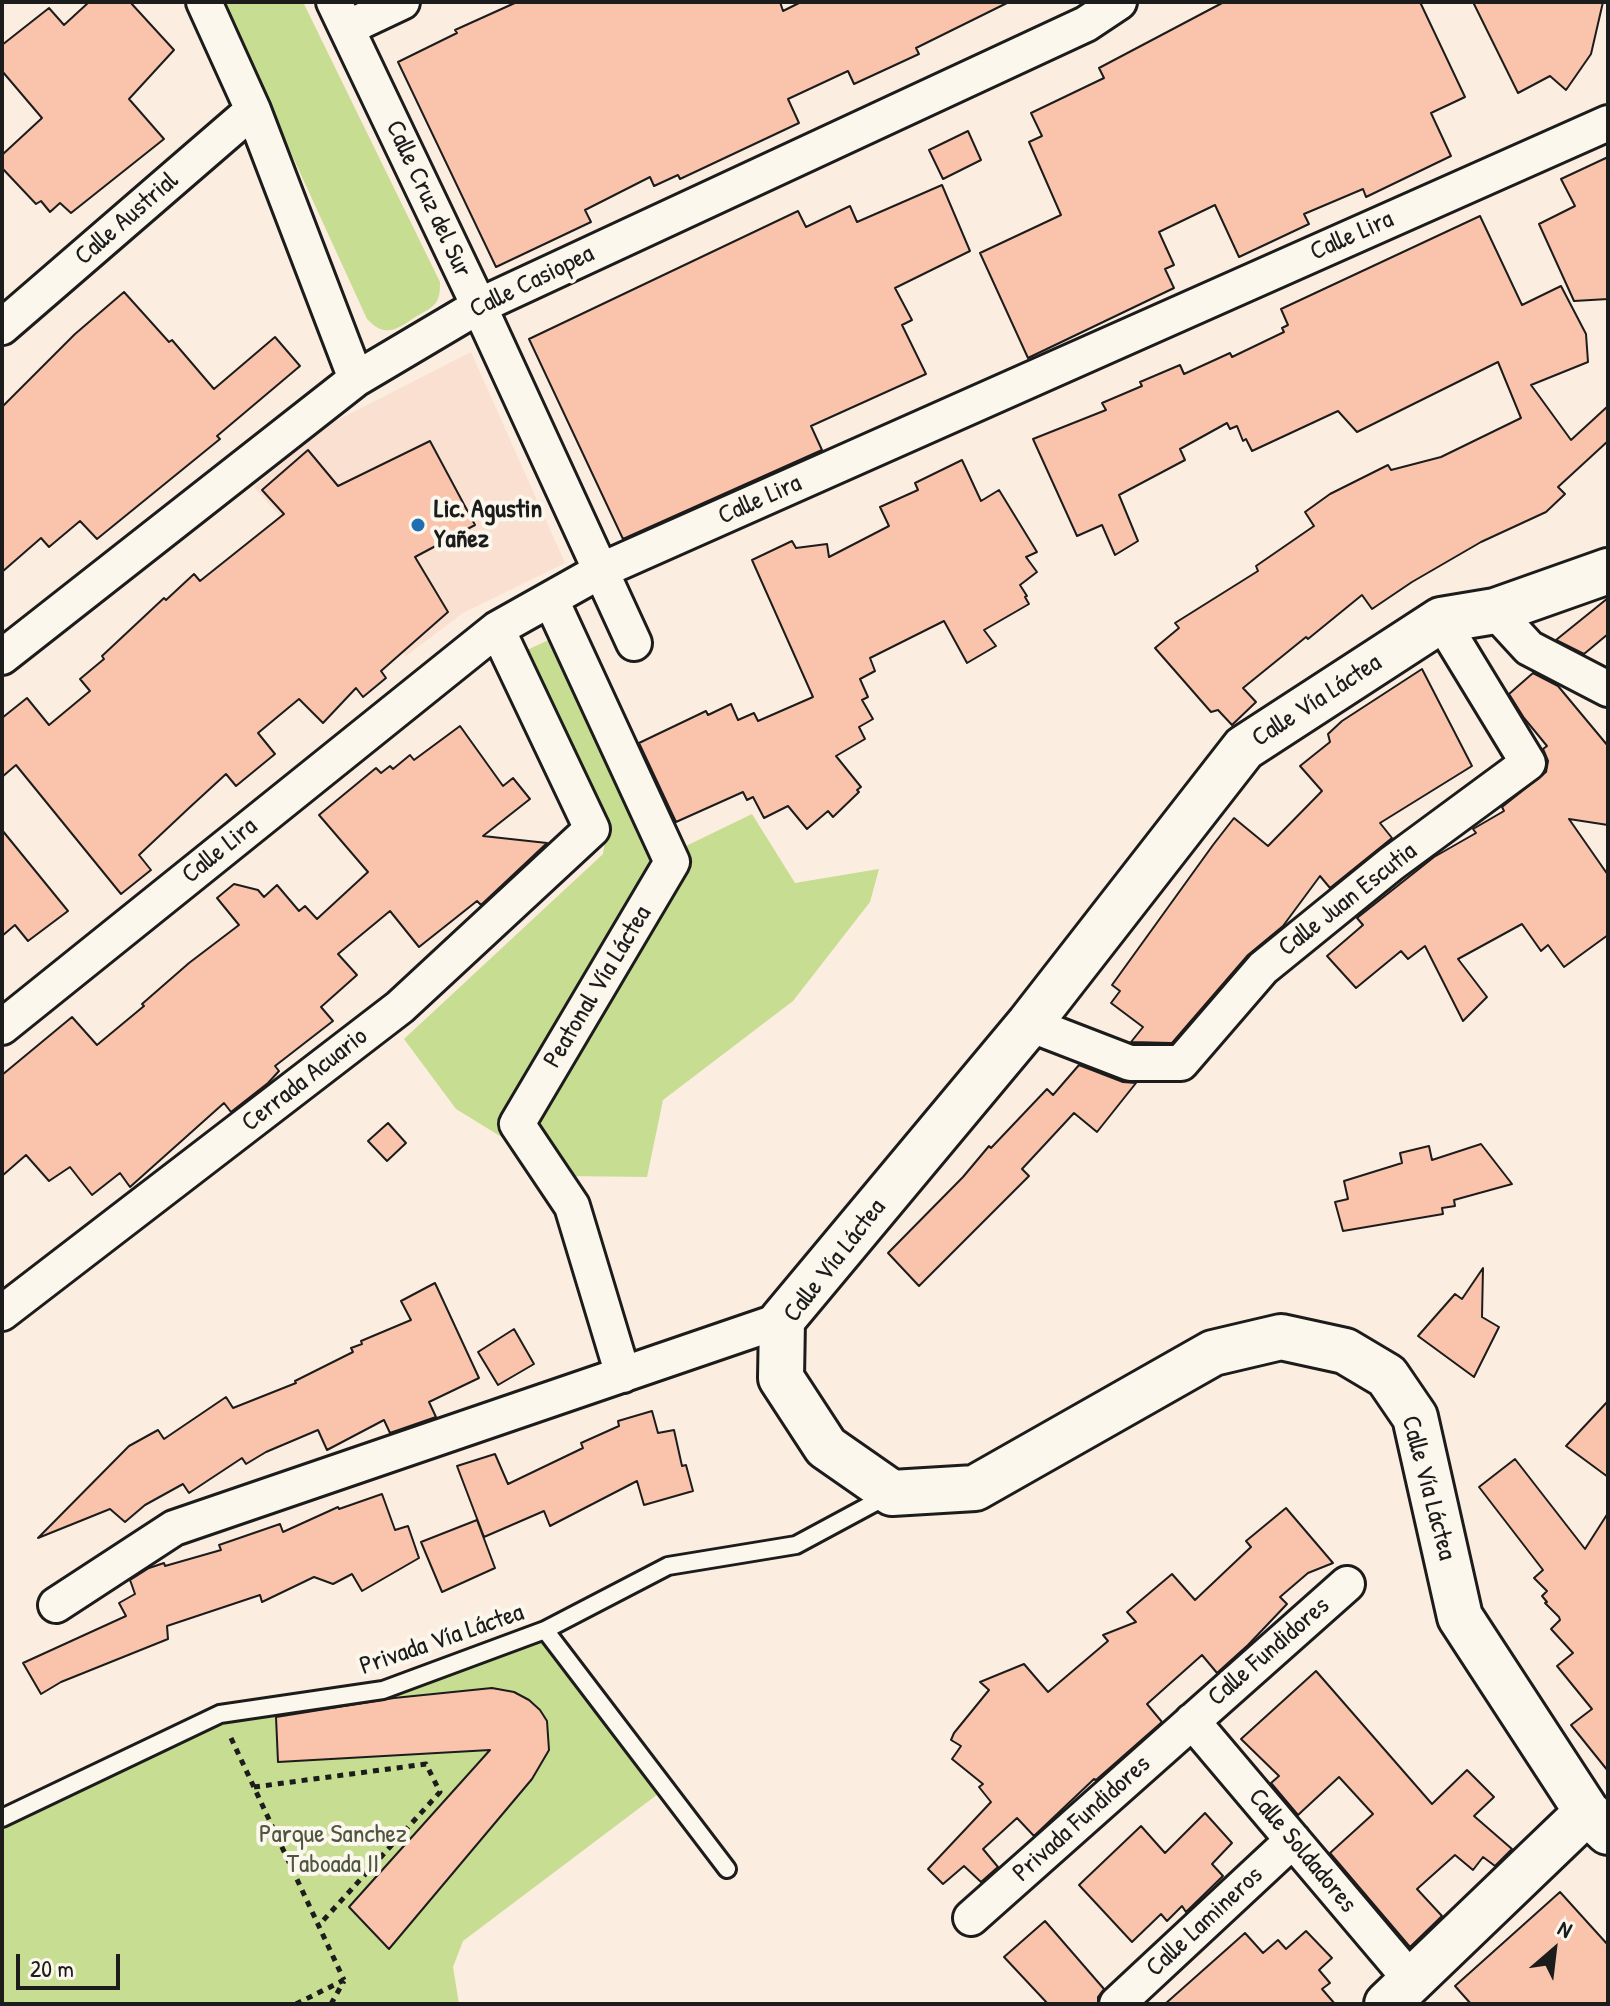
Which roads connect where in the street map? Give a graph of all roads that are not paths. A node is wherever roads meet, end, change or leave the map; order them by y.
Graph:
1 (204, 2) edge
2 (402, 2) edge
3 (1119, 2) edge
4 (1081, 13) edge
5 (341, 15) edge
6 (253, 110) junction
7 (1608, 123) edge
8 (479, 306) junction
9 (2, 327) edge
10 (356, 379) junction
11 (602, 570) junction
12 (1608, 571) edge
13 (551, 600) junction
14 (1495, 611) junction
15 (1441, 620) junction
16 (497, 629) junction
17 (634, 643) dead end
18 (2, 657) edge
19 (1608, 689) edge
20 (1029, 1024) junction
21 (2, 1027) edge
22 (2, 1313) edge
23 (782, 1320) junction
24 (623, 1375) junction
25 (892, 1493) junction
26 (1347, 1584) dead end
27 (56, 1605) dead end
28 (545, 1630) junction
29 (1192, 1721) junction
30 (2, 1818) edge
31 (1598, 1822) edge
32 (1293, 1840) junction
33 (727, 1869) dead end
34 (971, 1918) dead end
35 (1399, 1993) edge
36 (1117, 2004) edge

1 - 6 street
2 - 5 street
3 - 4 street, Calle Casiopea
4 - 8 street, Calle Casiopea
5 - 8 street, Calle Cruz del Sur
6 - 9 street, Calle Austrial
6 - 10 street
7 - 11 street, Calle Lira
8 - 10 street, Calle Casiopea
8 - 11 street, Calle Cruz del Sur
10 - 18 street, Calle Casiopea
11 - 13 street, Calle Lira
11 - 17 street, Calle Cruz del Sur
12 - 14 street, Calle Vía Láctea
13 - 16 street, Calle Lira
13 - 24 street, Peatonal Vía Láctea
14 - 15 street, Calle Vía Láctea
14 - 19 street
15 - 20 street, Calle Vía Láctea
15 - 20 street, Calle Juan Escutia
16 - 21 street, Calle Lira
16 - 22 street, Cerrada Acuario
20 - 23 street, Calle Vía Láctea
23 - 24 street
23 - 25 street, Calle Vía Láctea
24 - 27 street
25 - 28 lane, Privada Vía Láctea
25 - 31 street, Calle Vía Láctea
26 - 29 street, Calle Fundidores
28 - 30 lane, Privada Vía Láctea
28 - 33 lane
29 - 32 street, Calle Soldadores
29 - 34 street, Privada Fundidores
31 - 35 street, Calle Soldadores
32 - 35 street, Calle Soldadores
32 - 36 street, Calle Lamineros

